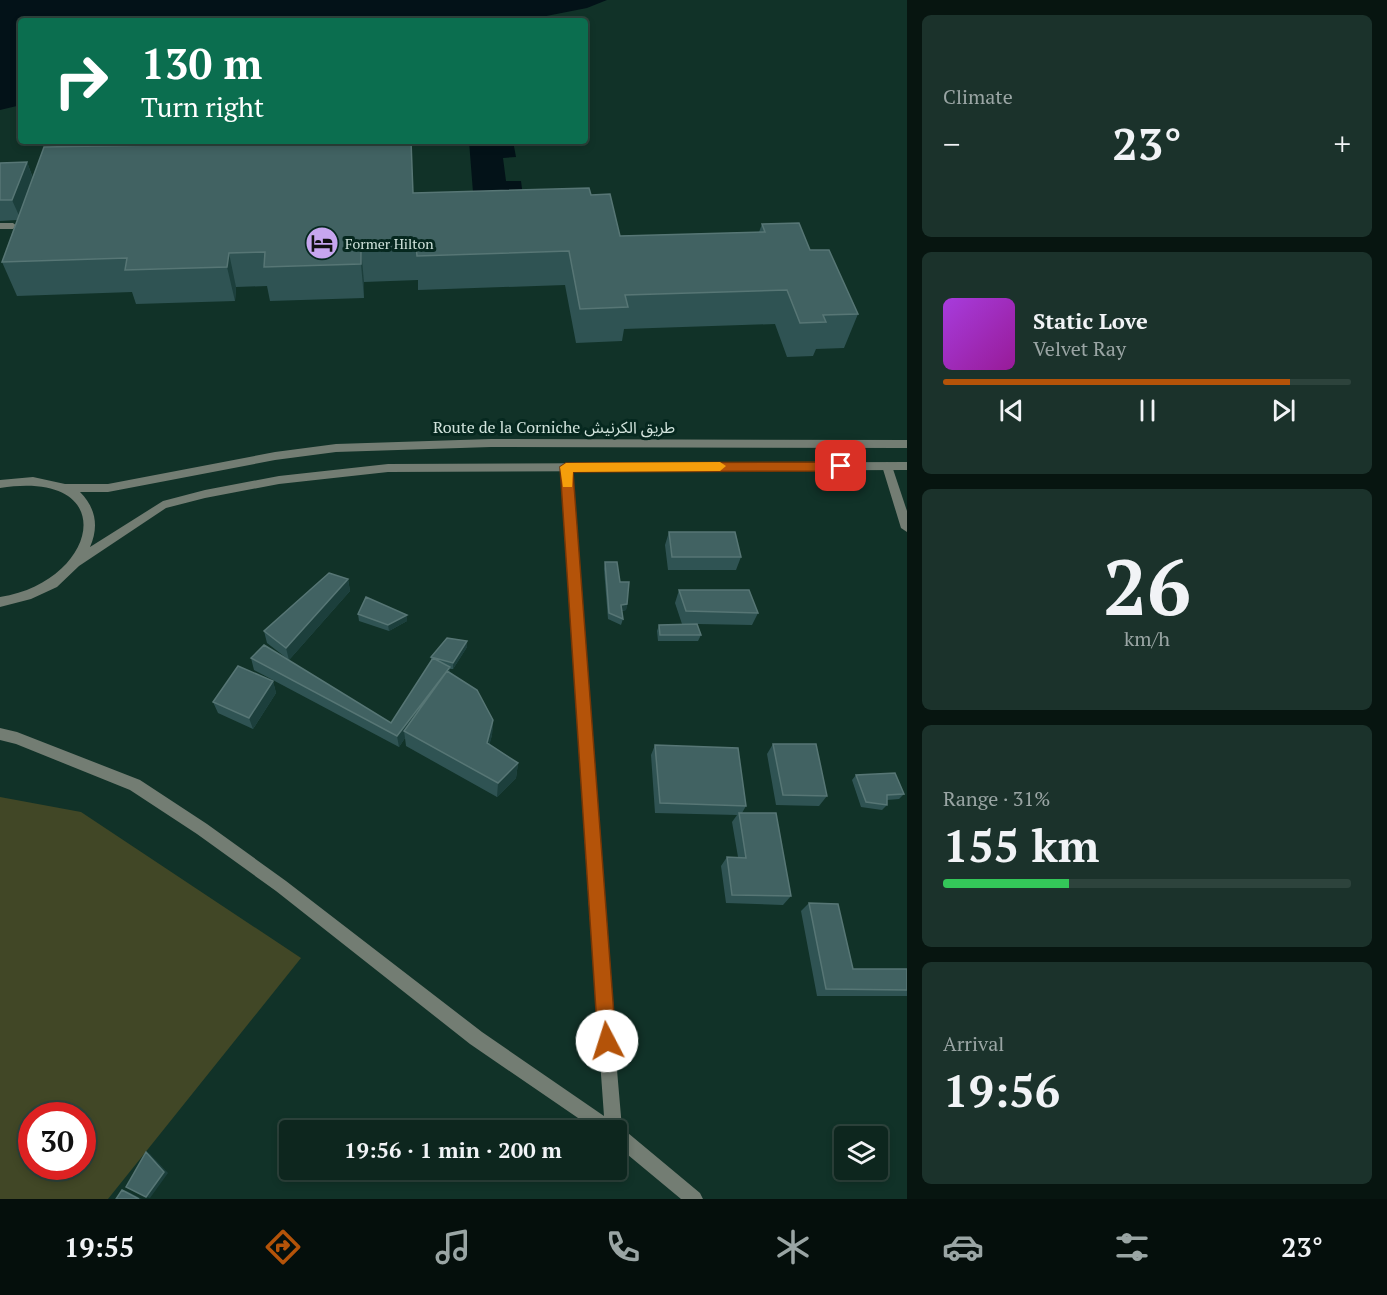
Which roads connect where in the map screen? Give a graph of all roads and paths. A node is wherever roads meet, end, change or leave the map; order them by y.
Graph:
1 (0, 226) edge
2 (14, 226) edge
3 (907, 444) edge
4 (886, 466) junction
5 (907, 466) edge
6 (566, 467) junction
7 (0, 484) edge
8 (66, 488) junction
9 (907, 528) edge
10 (75, 563) junction
11 (0, 602) edge
12 (0, 734) edge
13 (596, 1120) edge
14 (613, 1120) edge
15 (627, 1143) edge
16 (694, 1199) edge

1 - 2 street
3 - 8 street, Route de la Corniche طريق الكرنيش
4 - 5 street
4 - 6 street
4 - 9 street
6 - 10 street
6 - 14 street
7 - 8 street, Route de la Corniche طريق الكرنيش
8 - 10 street
10 - 11 street
12 - 13 street
15 - 16 street

